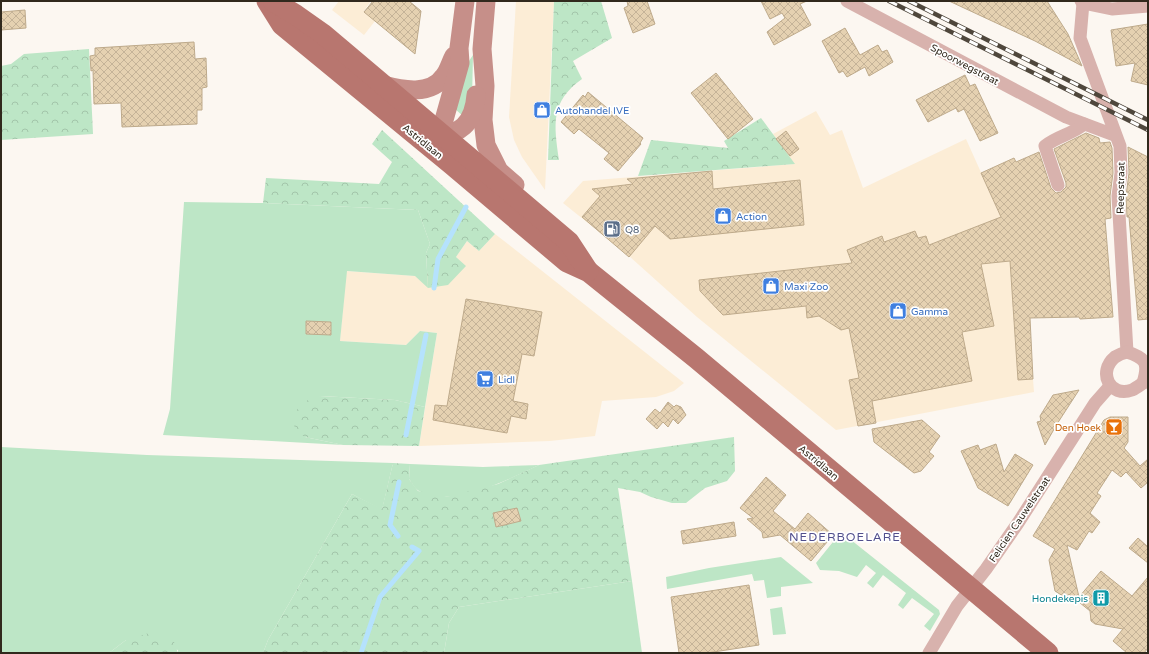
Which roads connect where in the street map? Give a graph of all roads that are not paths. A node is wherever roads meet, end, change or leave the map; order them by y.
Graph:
1 (267, 1) edge
2 (273, 1) edge
3 (466, 1) edge
4 (486, 1) edge
5 (847, 1) edge
6 (1082, 2) edge
7 (1148, 6) edge
8 (459, 48) junction
9 (483, 73) junction
10 (383, 85) junction
11 (1084, 124) junction
12 (406, 128) junction
13 (443, 128) junction
14 (1114, 135) junction
15 (441, 156) junction
16 (1058, 185) dead end
17 (562, 236) junction
18 (589, 272) junction
19 (1127, 352) junction
20 (1110, 386) junction
21 (1146, 386) edge
22 (971, 588) junction
23 (929, 653) edge
24 (1048, 653) edge

1 - 12 main road, Astridlaan
2 - 10 main road, Astridlaan
3 - 8 main road
4 - 9 main road
5 - 11 street, Spoorwegstraat
6 - 7 street
6 - 14 street, Reepstraat
8 - 10 main road
8 - 13 main road
9 - 13 main road
9 - 17 main road
10 - 13 main road, Astridlaan
11 - 14 street, Spoorwegstraat
11 - 16 street
12 - 13 main road
12 - 15 main road, Astridlaan
13 - 15 main road
13 - 17 main road, Astridlaan
14 - 19 street, Reepstraat
15 - 18 main road, Astridlaan
17 - 18 main road, Astridlaan
18 - 22 main road, Astridlaan
19 - 20 street
19 - 21 street
20 - 21 street
20 - 22 street, Felicien Cauwelstraat
22 - 23 street, Felicien Cauwelstraat
22 - 24 main road, Astridlaan

